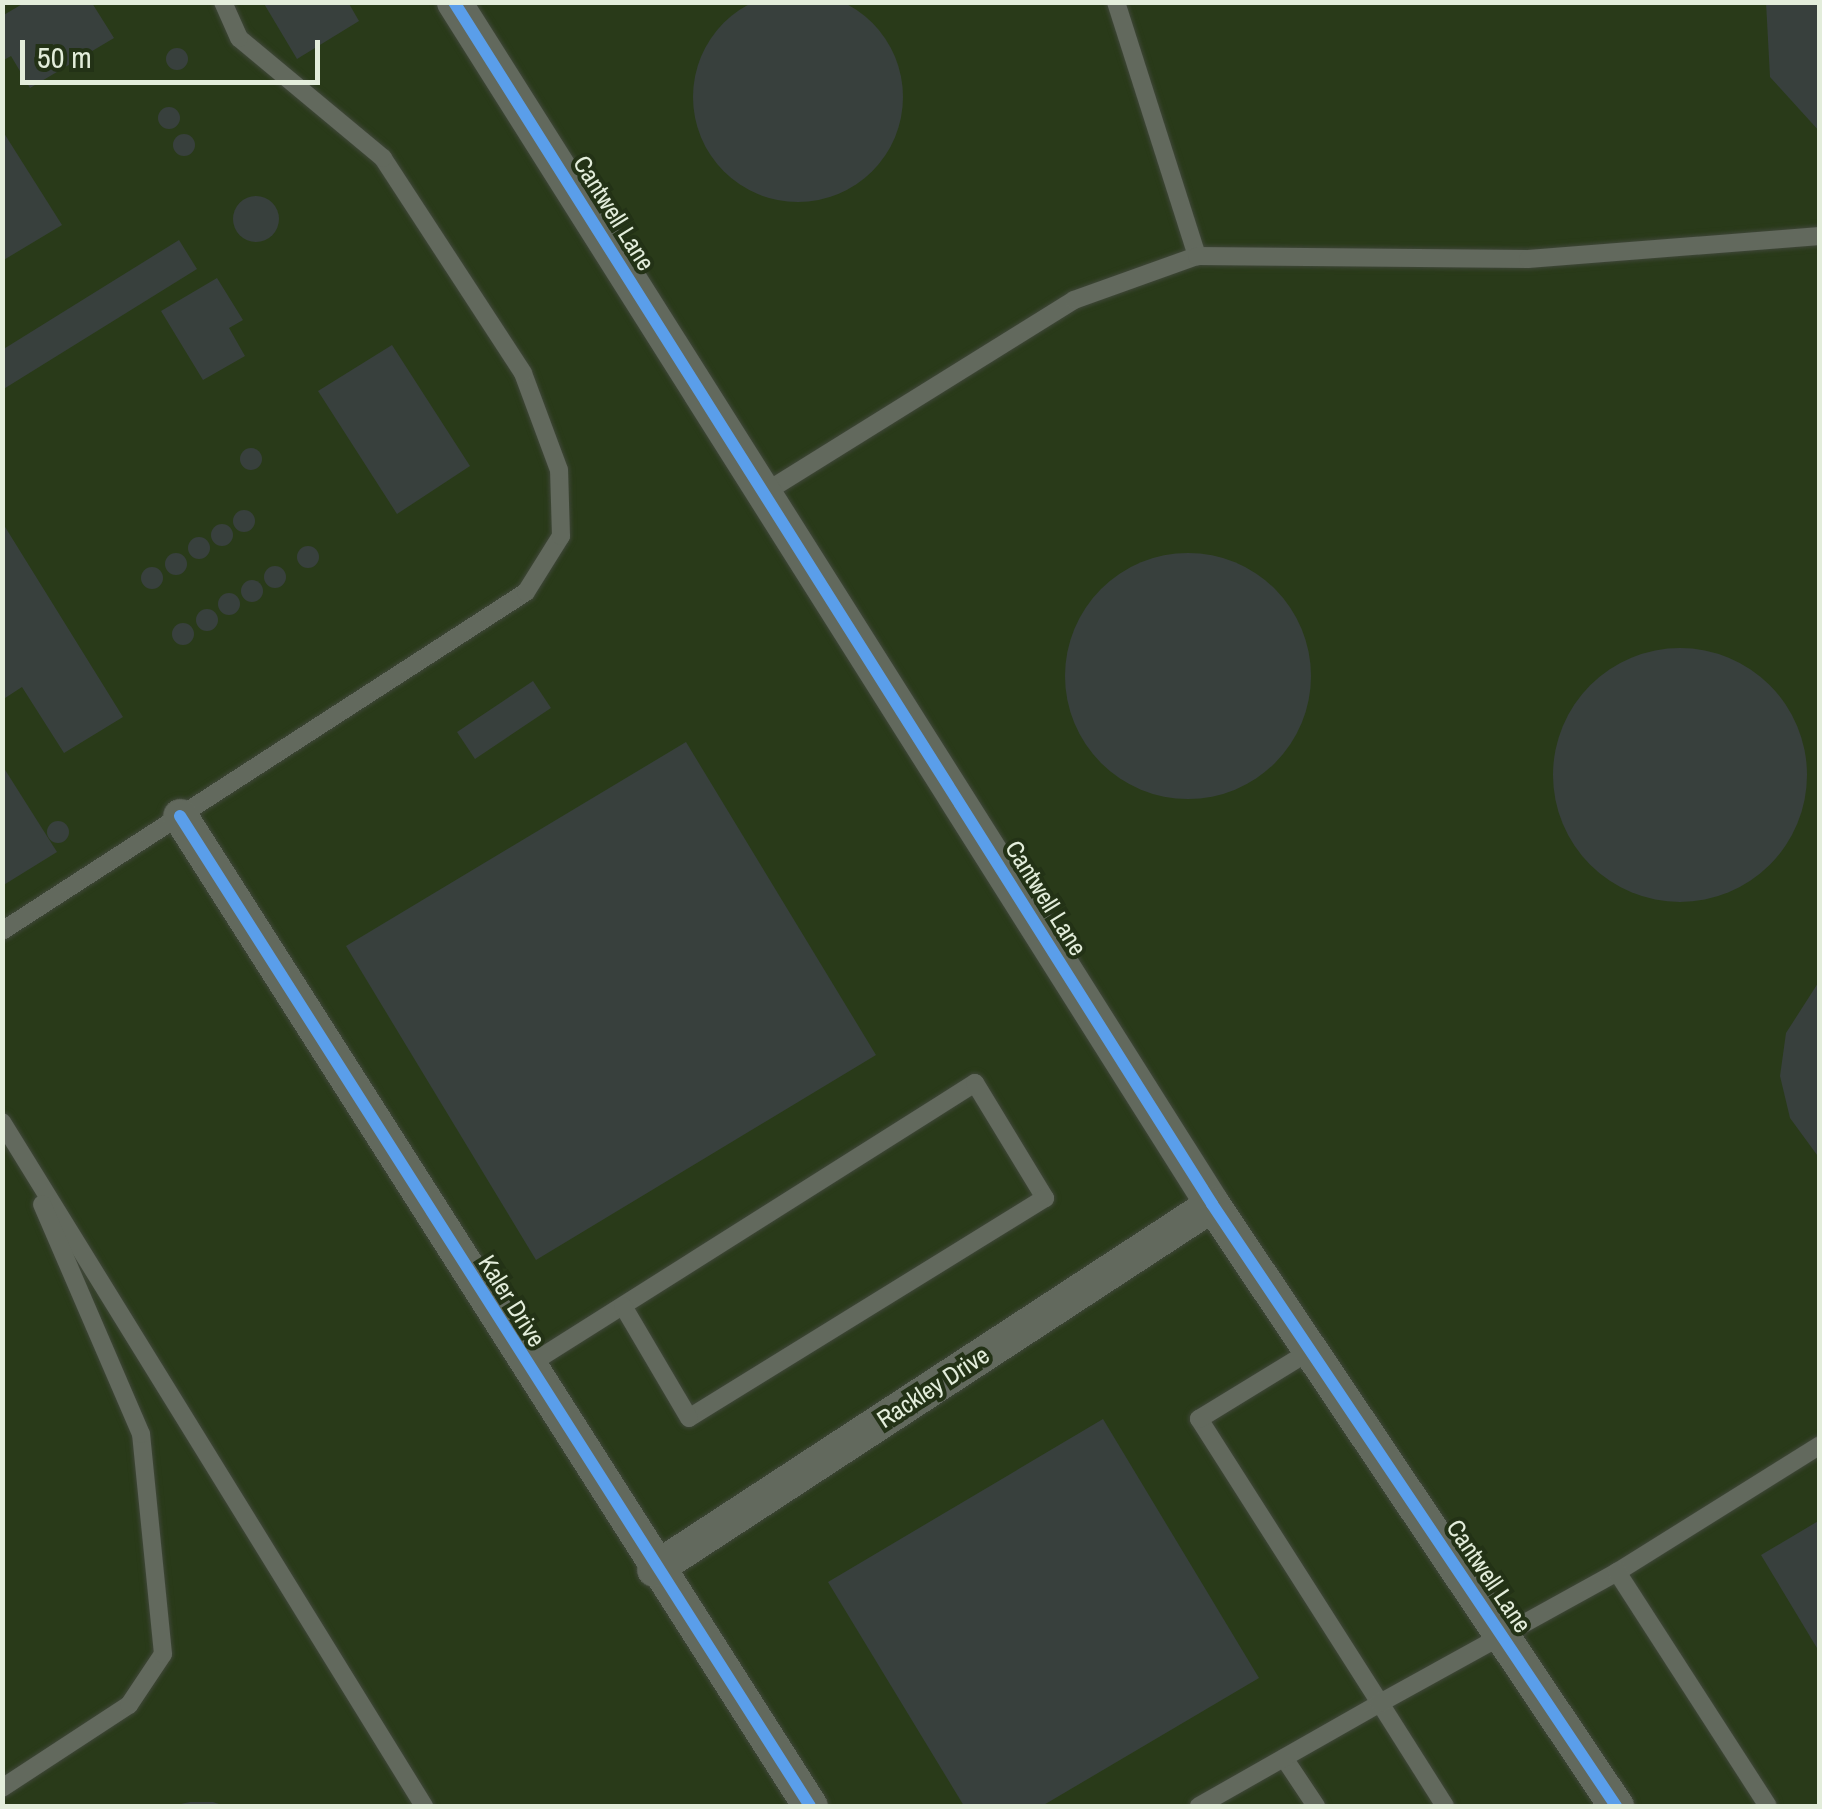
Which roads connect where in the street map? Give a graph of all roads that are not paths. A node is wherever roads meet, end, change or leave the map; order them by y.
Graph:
1 (223, 2) edge
2 (454, 2) edge
3 (1116, 2) edge
4 (1820, 236) edge
5 (1197, 256) junction
6 (764, 492) junction
7 (180, 816) junction
8 (2, 931) edge
9 (2, 1122) edge
10 (17, 1146) junction
11 (1212, 1204) junction
12 (623, 1306) junction
13 (1310, 1351) junction
14 (527, 1367) junction
15 (1820, 1445) edge
16 (654, 1569) junction
17 (1617, 1572) junction
18 (1500, 1632) junction
19 (1380, 1703) junction
20 (1284, 1758) junction
21 (2, 1788) edge
22 (424, 1806) edge
23 (810, 1806) edge
24 (1199, 1806) edge
25 (1316, 1806) edge
26 (1445, 1806) edge
27 (1616, 1806) edge
28 (1768, 1806) edge

1 - 7 lane
2 - 6 street, Cantwell Lane
3 - 5 lane
4 - 5 lane
5 - 6 lane
6 - 11 street, Cantwell Lane
7 - 8 lane
7 - 14 street, Kaler Drive
9 - 10 lane
10 - 21 lane
10 - 22 lane
11 - 13 street, Cantwell Lane
11 - 16 street, Rackley Drive
12 - 12 lane
12 - 14 lane
13 - 18 street, Cantwell Lane
13 - 19 lane
14 - 16 street, Kaler Drive
15 - 17 lane
16 - 23 street, Kaler Drive
17 - 18 lane
17 - 28 lane
18 - 19 lane
18 - 27 street, Cantwell Lane
19 - 20 lane
19 - 26 lane
20 - 24 lane
20 - 25 lane

